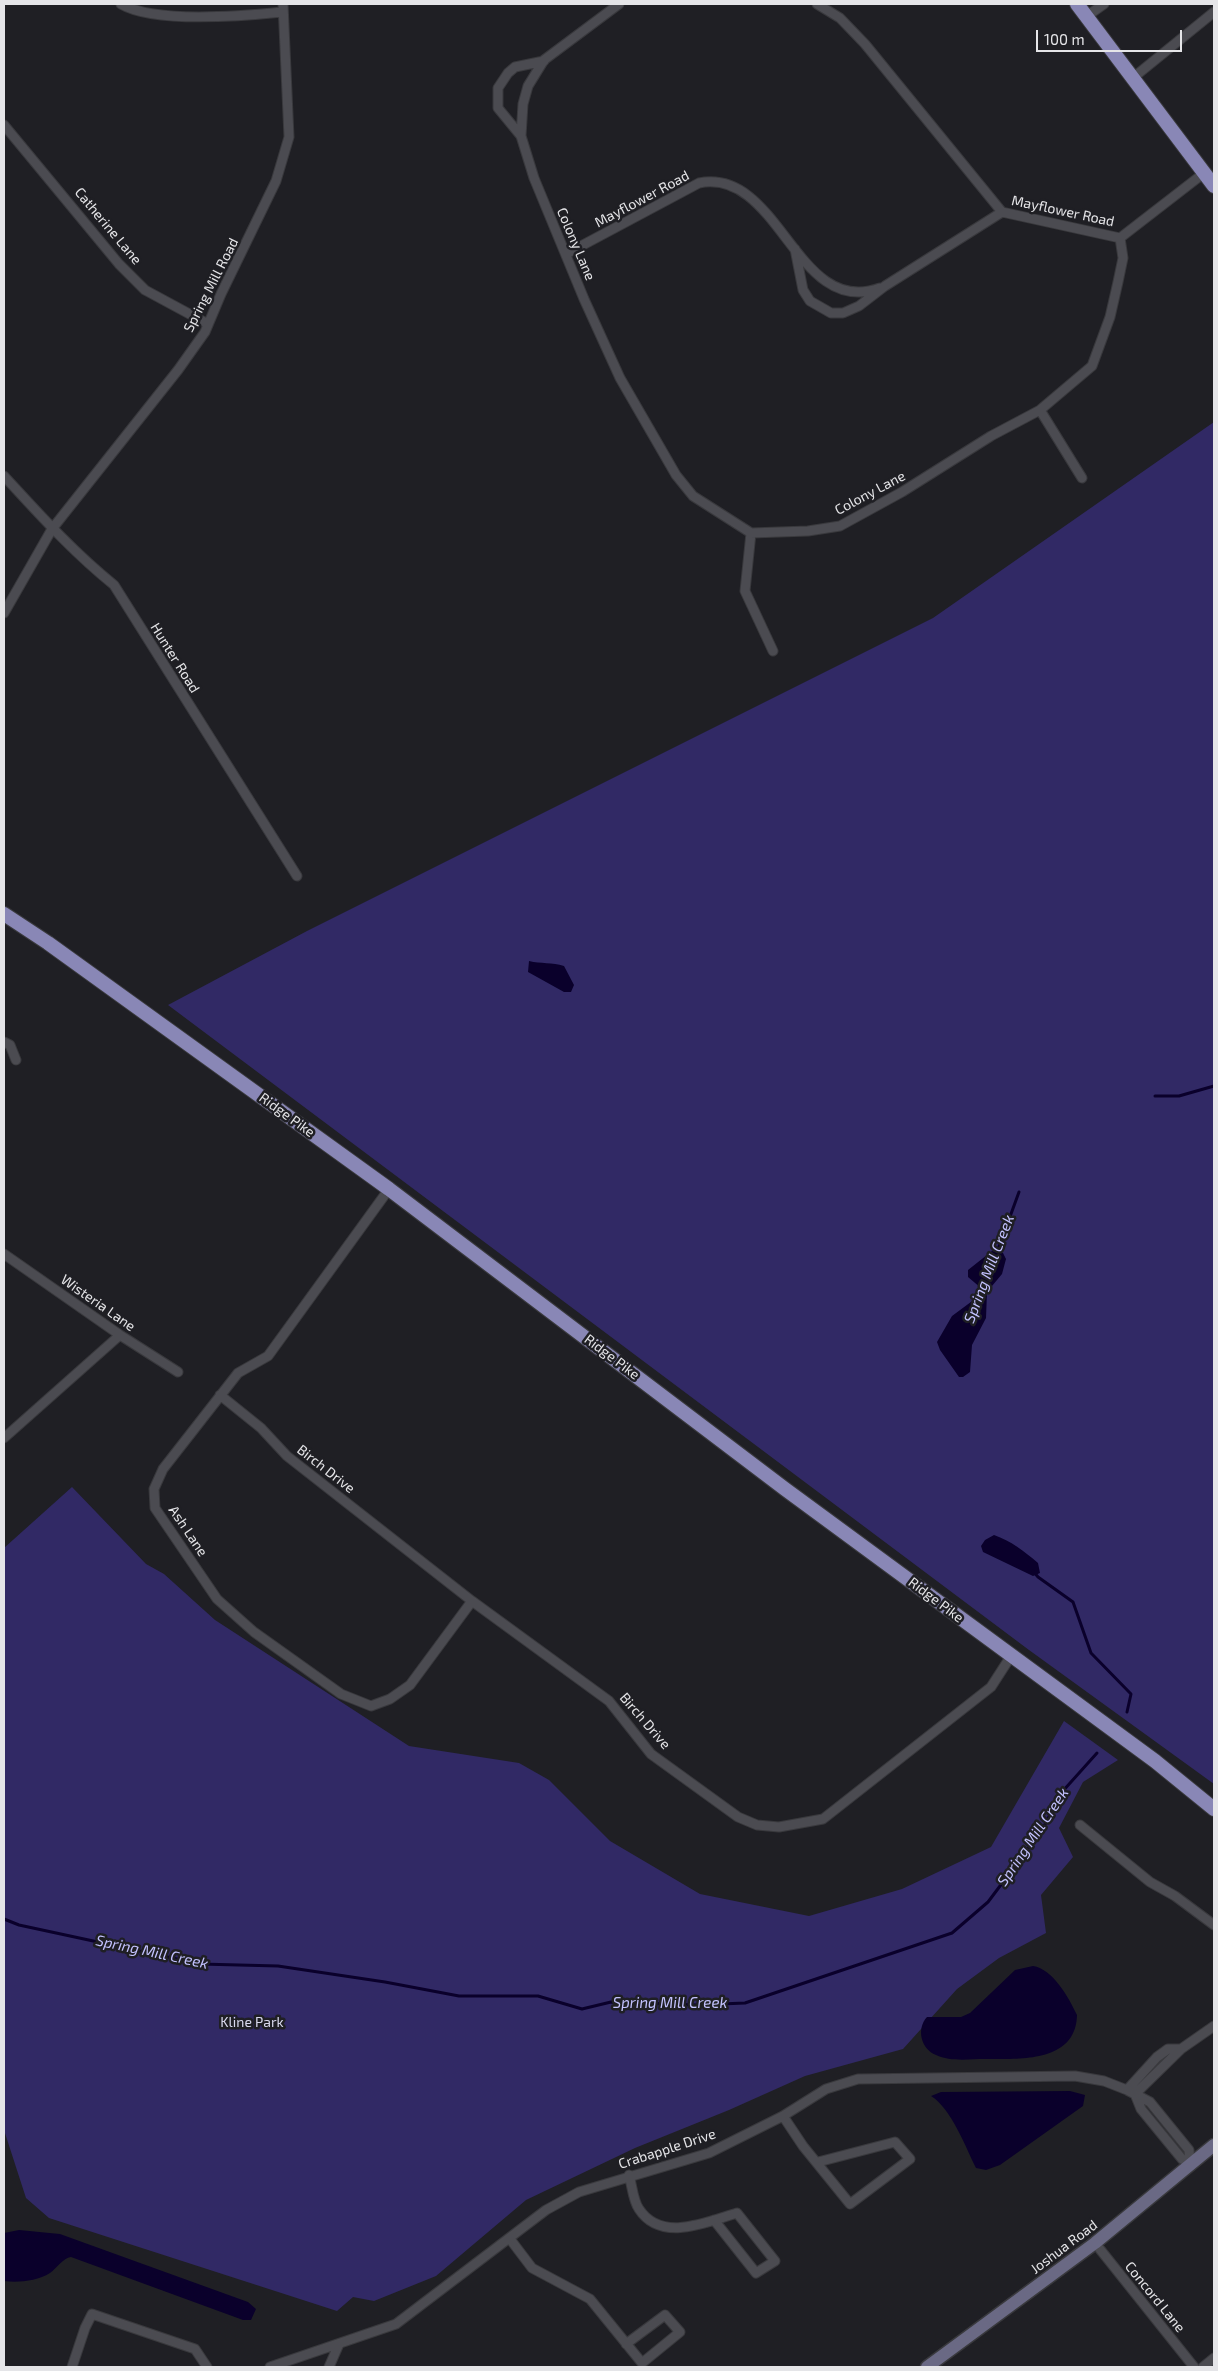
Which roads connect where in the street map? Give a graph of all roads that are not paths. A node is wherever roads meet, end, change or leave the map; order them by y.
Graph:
1 (121, 4) edge
2 (619, 4) edge
3 (817, 4) edge
4 (1076, 4) edge
5 (1104, 4) edge
6 (282, 8) edge
7 (1214, 12) edge
8 (1087, 16) junction
9 (544, 60) junction
10 (1134, 77) junction
11 (4, 124) edge
12 (521, 136) junction
13 (1204, 174) junction
14 (1214, 186) edge
15 (1002, 212) junction
16 (1120, 238) junction
17 (795, 249) junction
18 (566, 254) junction
19 (885, 286) junction
20 (208, 324) junction
21 (1040, 410) junction
22 (4, 476) edge
23 (1082, 478) dead end
24 (52, 529) junction
25 (751, 533) junction
26 (4, 613) edge
27 (773, 651) dead end
28 (296, 876) dead end
29 (4, 914) edge
30 (4, 1042) edge
31 (16, 1060) dead end
32 (389, 1189) junction
33 (4, 1254) edge
34 (120, 1335) junction
35 (178, 1372) dead end
36 (220, 1395) junction
37 (4, 1438) edge
38 (472, 1601) junction
39 (1011, 1656) junction
40 (1214, 1809) edge
41 (1080, 1825) dead end
42 (1214, 1925) edge
43 (1214, 2026) edge
44 (1181, 2049) junction
45 (1153, 2062) junction
46 (1162, 2069) junction
47 (1131, 2092) junction
48 (783, 2116) junction
49 (1214, 2145) edge
50 (818, 2162) junction
51 (1190, 2164) junction
52 (629, 2175) junction
53 (714, 2220) junction
54 (510, 2239) junction
55 (1095, 2244) junction
56 (339, 2344) junction
57 (626, 2344) junction
58 (1214, 2358) edge
59 (72, 2367) edge
60 (207, 2367) edge
61 (270, 2367) edge
62 (329, 2367) edge
63 (927, 2367) edge
64 (1194, 2367) edge
65 (1203, 2367) edge

1 - 6 street
2 - 9 street, Colony Lane
3 - 15 street
4 - 8 main road
5 - 8 street
6 - 20 street, Spring Mill Road
7 - 10 street
8 - 10 main road
9 - 12 street, Colony Lane
9 - 12 street, Colony Lane
10 - 13 main road
11 - 20 street, Catherine Lane
12 - 18 street, Colony Lane
13 - 14 main road
13 - 16 street, Mayflower Road
15 - 16 street, Mayflower Road
15 - 19 street, Mayflower Road
16 - 21 street, Colony Lane
17 - 18 street, Mayflower Road
17 - 19 street, Mayflower Road
17 - 19 street, Mayflower Road
18 - 25 street, Colony Lane
20 - 24 street, Spring Mill Road
21 - 23 street
21 - 25 street, Colony Lane
22 - 24 street, Hunter Road
24 - 26 street, Spring Mill Road
24 - 28 street, Hunter Road
25 - 27 street
29 - 32 main road, Ridge Pike
30 - 31 street
32 - 36 street, Ash Lane
32 - 39 main road, Ridge Pike
33 - 34 street, Wisteria Lane
34 - 35 street, Wisteria Lane
34 - 37 street
36 - 38 street, Birch Drive
36 - 38 street, Ash Lane
38 - 39 street, Birch Drive
39 - 40 main road, Ridge Pike
41 - 42 street
43 - 44 street
44 - 45 street
44 - 46 street
45 - 46 street
45 - 47 street
46 - 47 street
47 - 48 street, Crabapple Drive
47 - 51 street, Crabapple Drive
48 - 50 street
48 - 52 street, Crabapple Drive
49 - 51 main road, Joshua Road
50 - 50 street
51 - 55 main road, Joshua Road
52 - 53 street
52 - 54 street, Crabapple Drive
53 - 53 street
54 - 56 street, Crabapple Drive
54 - 57 street
55 - 63 main road, Joshua Road
55 - 64 street, Concord Lane
56 - 61 street, Crabapple Drive
56 - 62 street
57 - 57 street
58 - 65 street
59 - 60 street

